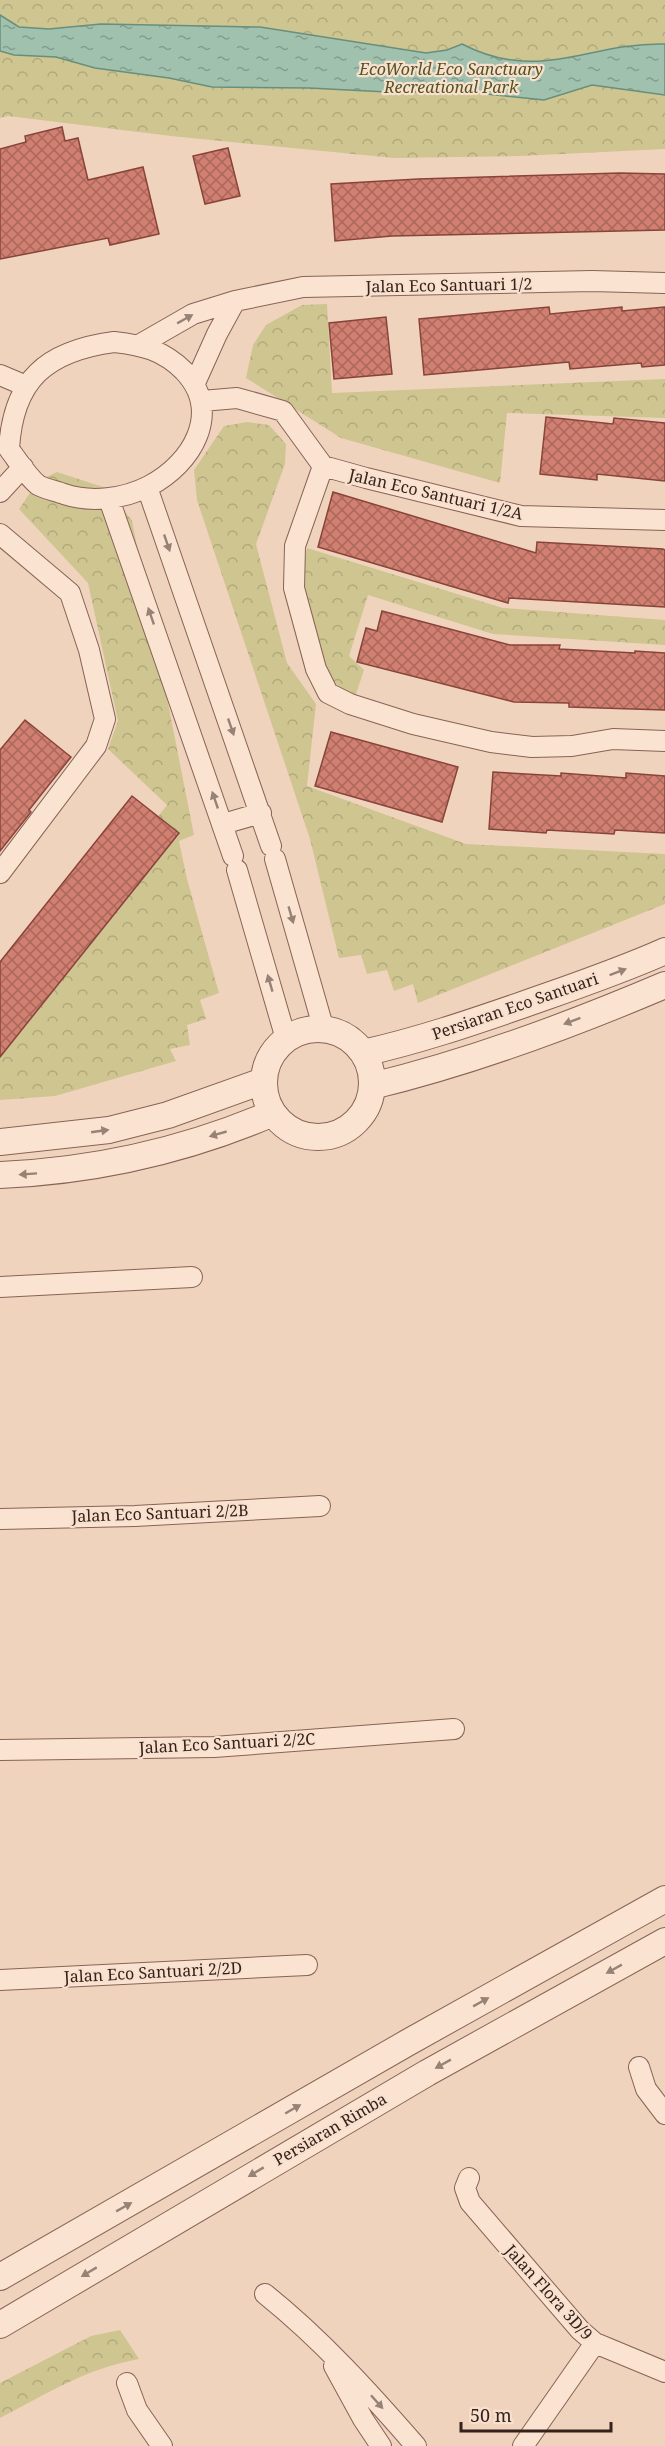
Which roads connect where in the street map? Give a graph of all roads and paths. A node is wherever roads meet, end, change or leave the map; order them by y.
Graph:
1 (665, 283) edge
2 (235, 301) junction
3 (139, 345) junction
4 (0, 375) edge
5 (26, 386) junction
6 (199, 392) junction
7 (237, 398) junction
8 (0, 409) edge
9 (10, 429) junction
10 (196, 438) junction
11 (323, 466) junction
12 (22, 467) junction
13 (147, 487) junction
14 (0, 492) edge
15 (109, 499) junction
16 (665, 520) edge
17 (0, 534) edge
18 (665, 741) edge
19 (261, 813) junction
20 (223, 824) junction
21 (0, 873) edge
22 (665, 951) edge
23 (665, 985) edge
24 (324, 1030) junction
25 (286, 1039) junction
26 (363, 1053) junction
27 (263, 1081) junction
28 (372, 1086) junction
29 (273, 1113) junction
30 (0, 1142) edge
31 (0, 1175) edge
32 (192, 1277) dead end
33 (0, 1287) edge
34 (321, 1506) dead end
35 (0, 1519) edge
36 (454, 1729) dead end
37 (0, 1750) edge
38 (665, 1899) edge
39 (665, 1941) edge
40 (307, 1965) dead end
41 (0, 1980) edge
42 (639, 2067) dead end
43 (665, 2114) edge
44 (469, 2178) dead end
45 (0, 2277) edge
46 (265, 2294) dead end
47 (0, 2325) edge
48 (595, 2343) junction
49 (322, 2345) junction
50 (665, 2372) edge
51 (127, 2383) dead end
52 (162, 2446) edge
53 (381, 2446) edge
54 (416, 2446) edge
55 (523, 2446) edge

1 - 2 street, Jalan Eco Santuari 1/2
3 -> 2 street, Jalan Eco Santuari 1/2
2 - 6 street
3 - 5 street
3 - 6 street
4 - 5 street
5 - 9 street
6 - 7 street
6 - 10 street
7 - 10 street
7 - 11 street
8 - 9 street
9 - 12 street
10 - 13 street
11 - 16 street, Jalan Eco Santuari 1/2A
11 - 18 street
12 - 14 street
12 - 15 street
13 - 15 street
13 -> 19 street
20 -> 15 street
17 - 21 street
19 - 20 street
19 -> 24 street
25 -> 20 street
26 -> 22 street, Persiaran Eco Santuari
23 -> 28 street, Persiaran Eco Santuari
24 - 25 street
24 - 26 street
25 - 27 street
26 - 28 street
27 - 29 street
30 -> 27 street
28 - 29 street
29 -> 31 street
32 - 33 street
34 - 35 street, Jalan Eco Santuari 2/2B
36 - 37 street, Jalan Eco Santuari 2/2C
45 -> 38 street
39 -> 47 street, Persiaran Rimba
40 - 41 street, Jalan Eco Santuari 2/2D
42 - 43 street
44 - 48 street, Jalan Flora 3D/9
46 - 49 street
48 - 50 street, Jalan Flora 3D/9
48 - 55 street
49 - 53 street
49 -> 54 street
51 - 52 street

